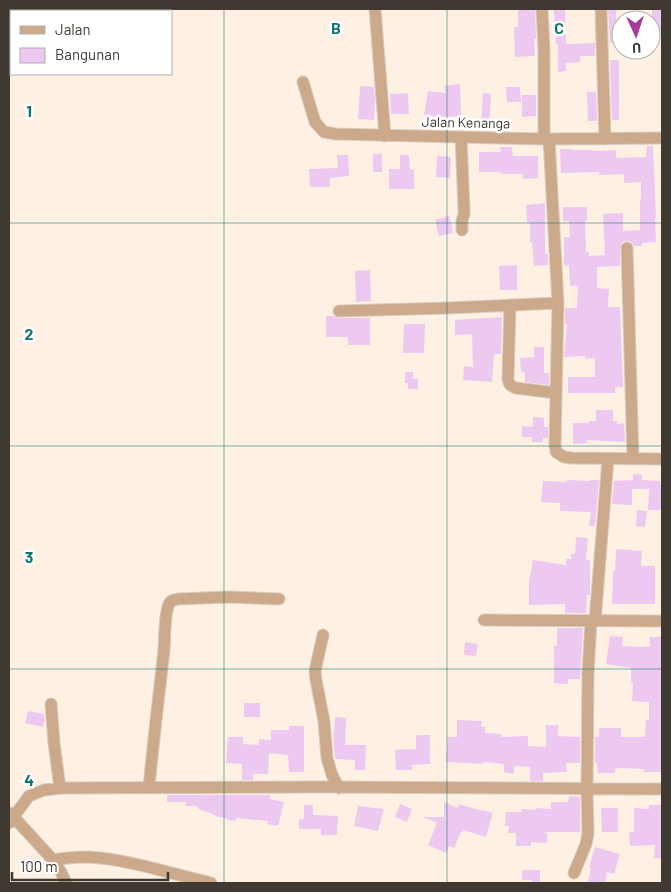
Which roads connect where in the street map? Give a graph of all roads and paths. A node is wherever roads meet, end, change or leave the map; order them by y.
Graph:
1 (375, 9) edge
2 (542, 9) edge
3 (600, 9) edge
4 (304, 82) dead end
5 (386, 136) junction
6 (460, 137) junction
7 (605, 138) junction
8 (662, 138) edge
9 (546, 139) junction
10 (462, 230) dead end
11 (627, 248) dead end
12 (558, 303) junction
13 (510, 305) junction
14 (339, 311) dead end
15 (556, 393) junction
16 (608, 459) junction
17 (633, 459) junction
18 (662, 459) edge
19 (279, 599) dead end
20 (484, 620) dead end
21 (593, 621) junction
22 (662, 621) edge
23 (323, 635) dead end
24 (52, 704) dead end
25 (60, 788) junction
26 (149, 788) junction
27 (339, 788) junction
28 (587, 790) junction
29 (662, 790) edge
30 (11, 817) edge
31 (53, 860) junction
32 (574, 873) dead end
33 (66, 883) edge
34 (211, 883) edge

1 - 5 street
2 - 9 street
3 - 7 street
4 - 5 street, Jalan Kenanga
5 - 6 street, Jalan Kenanga
6 - 9 street, Jalan Kenanga
6 - 10 street
7 - 8 street, Jalan Kenanga
7 - 9 street, Jalan Kenanga
9 - 12 street
11 - 17 street
12 - 13 street
12 - 15 street
13 - 14 street
13 - 15 street
15 - 16 street
16 - 17 street
16 - 21 street
17 - 18 street
19 - 26 street
20 - 21 street
21 - 22 street
21 - 28 street
23 - 27 street
24 - 25 street
25 - 26 street
25 - 30 street
26 - 27 street
27 - 28 street
28 - 29 street
28 - 32 street
30 - 31 street
31 - 33 street
31 - 34 street

